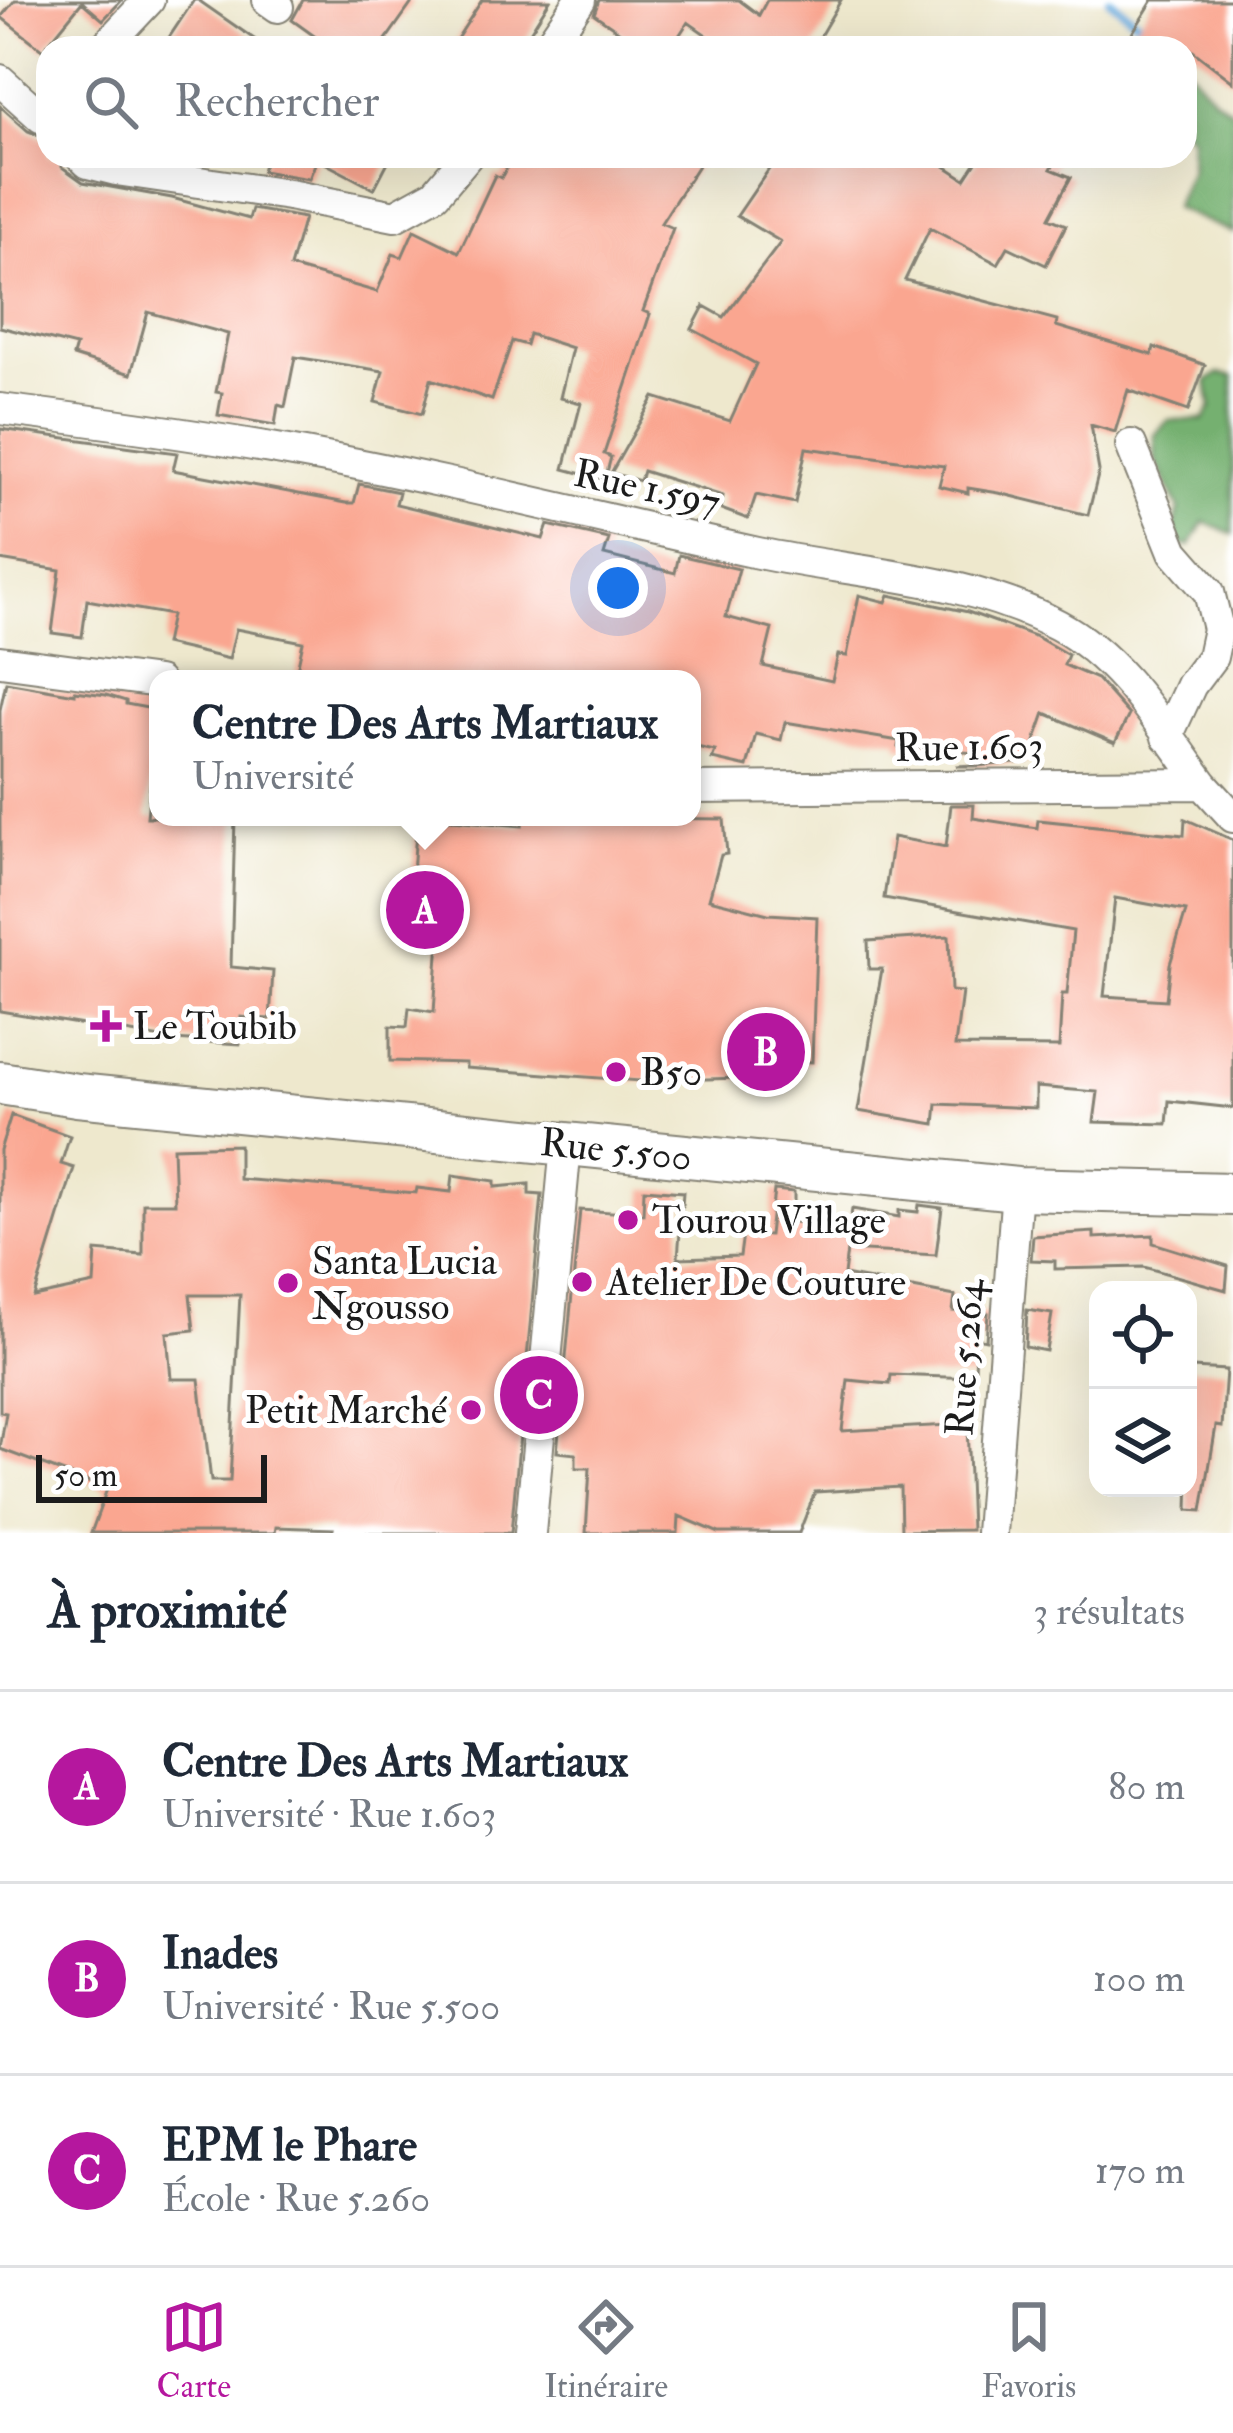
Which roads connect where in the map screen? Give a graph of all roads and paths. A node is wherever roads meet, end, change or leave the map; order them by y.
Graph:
1 (149, 0) edge
2 (580, 0) edge
3 (115, 36) edge
4 (555, 36) edge
5 (0, 80) edge
6 (36, 108) edge
7 (108, 168) edge
8 (456, 168) edge
9 (0, 409) edge
10 (1131, 445) dead end
11 (0, 661) edge
12 (149, 681) edge
13 (1167, 737) junction
14 (1202, 784) junction
15 (701, 788) edge
16 (1233, 817) edge
17 (0, 1083) edge
18 (566, 1145) junction
19 (1018, 1189) junction
20 (1233, 1194) edge
21 (530, 1533) edge
22 (991, 1533) edge

1 - 3 street
2 - 4 street
5 - 6 street
7 - 8 street
9 - 13 street, Rue 1.597
10 - 13 street
11 - 12 street
13 - 14 street, Rue 1.597
14 - 15 street, Rue 1.603
14 - 16 street
17 - 18 main road, Rue 5.500
18 - 19 main road, Rue 5.500
18 - 21 street
19 - 20 main road, Rue 5.500
19 - 22 street, Rue 5.264

